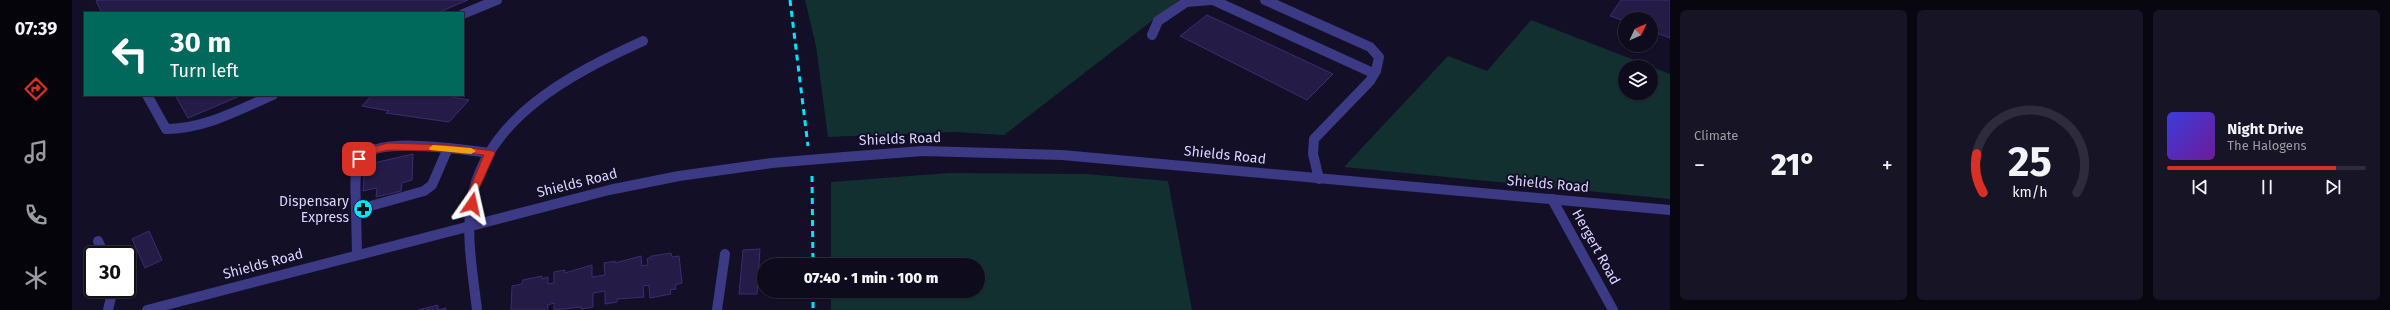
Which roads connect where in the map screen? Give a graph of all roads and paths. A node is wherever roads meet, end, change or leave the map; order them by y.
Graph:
1 (497, 0) edge
2 (1212, 0) edge
3 (1265, 0) edge
4 (464, 14) edge
5 (1152, 35) dead end
6 (643, 41) dead end
7 (1373, 74) junction
8 (148, 96) edge
9 (270, 96) edge
10 (448, 148) junction
11 (490, 153) junction
12 (1319, 179) junction
13 (1552, 199) junction
14 (356, 210) junction
15 (1670, 210) edge
16 (471, 227) junction
17 (98, 241) dead end
18 (100, 246) edge
19 (725, 254) dead end
20 (357, 255) junction
21 (111, 298) edge
22 (108, 310) edge
23 (147, 310) edge
24 (477, 310) edge
25 (717, 310) edge
26 (1613, 310) edge

1 - 4 street
2 - 5 street
2 - 7 street
3 - 7 street
6 - 11 street
7 - 12 street
8 - 9 street
10 - 11 street
10 - 14 street
10 - 14 street
11 - 16 street
12 - 13 street, Shields Road
12 - 16 street, Shields Road, bridge
13 - 15 street, Shields Road
13 - 26 street, Hergert Road
14 - 20 street
16 - 20 street, Shields Road
16 - 24 street
17 - 18 street
19 - 25 street
20 - 23 street, Shields Road
21 - 22 street

